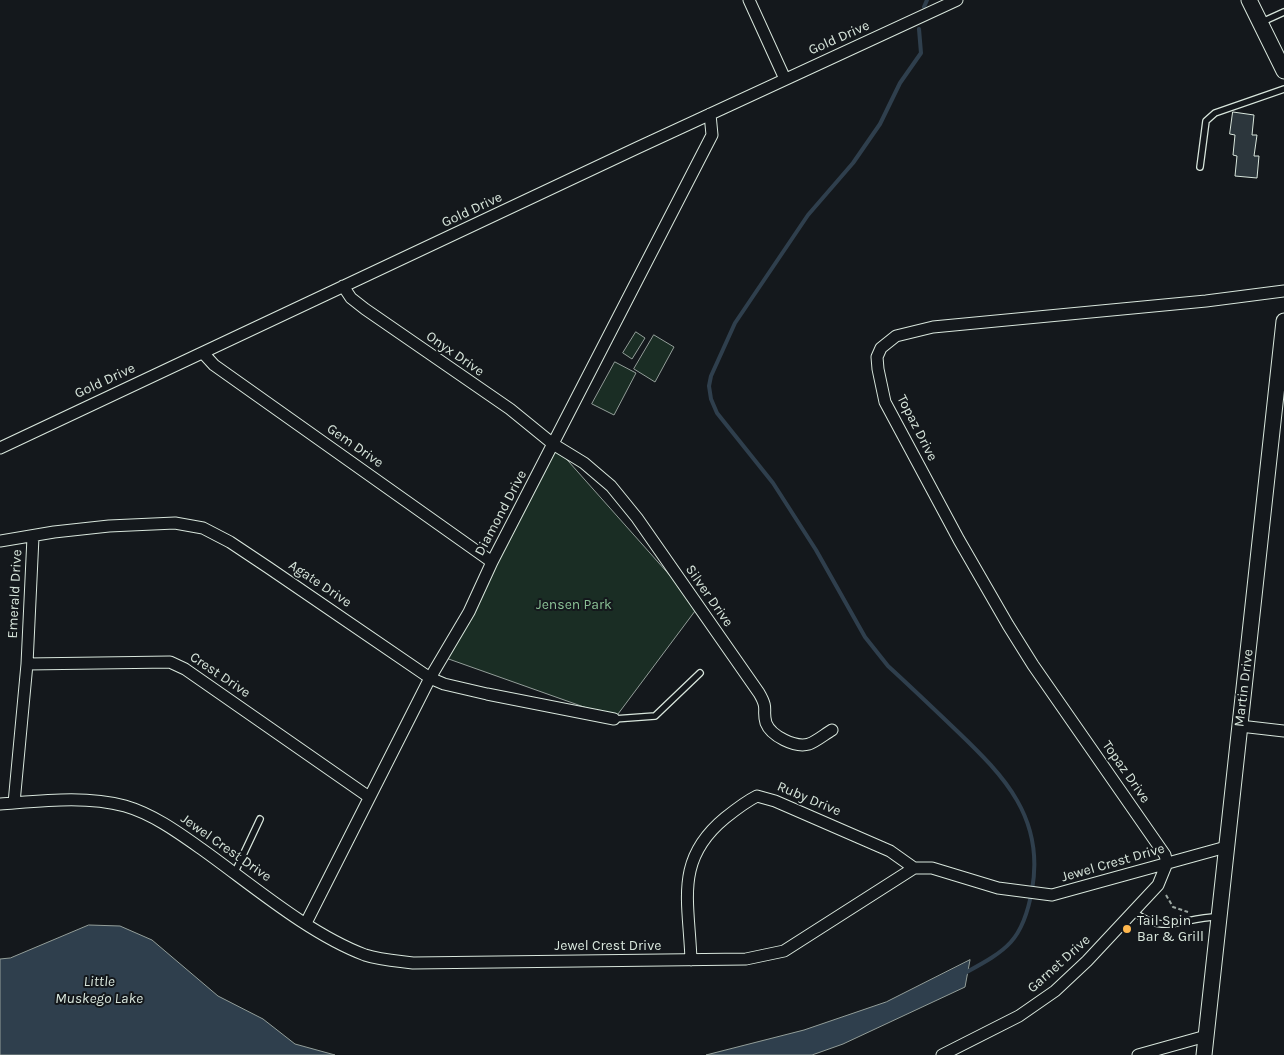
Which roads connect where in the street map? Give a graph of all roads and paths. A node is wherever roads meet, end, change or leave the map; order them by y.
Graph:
1 (749, 0) edge
2 (957, 0) edge
3 (1249, 0) edge
4 (1284, 12) edge
5 (1260, 23) junction
6 (1284, 71) edge
7 (786, 79) junction
8 (1284, 89) edge
9 (710, 114) junction
10 (1200, 167) dead end
11 (343, 286) junction
12 (1284, 292) edge
13 (1284, 321) edge
14 (203, 353) junction
15 (553, 444) junction
16 (0, 448) edge
17 (33, 537) junction
18 (0, 541) edge
19 (492, 562) junction
20 (27, 664) junction
21 (700, 673) dead end
22 (430, 678) junction
23 (614, 719) joint
24 (1240, 726) junction
25 (832, 730) dead end
26 (1284, 731) edge
27 (369, 797) junction
28 (14, 803) junction
29 (0, 804) edge
30 (260, 819) dead end
31 (1226, 847) junction
32 (1168, 862) junction
33 (914, 868) junction
34 (235, 872) junction
35 (1164, 875) junction
36 (1134, 912) junction
37 (1200, 918) junction
38 (1219, 918) junction
39 (306, 923) junction
40 (691, 960) junction
41 (1206, 1036) junction
42 (942, 1055) edge
43 (1138, 1055) edge
44 (1204, 1055) edge

1 - 7 street
2 - 7 street, Gold Drive
3 - 5 street
4 - 5 lane
5 - 6 street
7 - 9 street, Gold Drive
8 - 10 lane
9 - 11 street, Gold Drive
9 - 15 street, Diamond Drive
11 - 14 street, Gold Drive
11 - 15 street, Onyx Drive
12 - 32 street, Topaz Drive
13 - 24 street, Martin Drive
14 - 16 street, Gold Drive
14 - 19 street, Gem Drive
15 - 19 street, Diamond Drive
15 - 25 street, Silver Drive
17 - 18 street, Agate Drive
17 - 20 street, Emerald Drive
17 - 22 street, Agate Drive
19 - 22 street, Diamond Drive
20 - 27 street, Crest Drive
20 - 28 street, Emerald Drive
21 - 23 lane
22 - 23 street, Agate Drive
22 - 27 street, Diamond Drive
24 - 26 street
24 - 31 street, Martin Drive
27 - 39 street, Diamond Drive
28 - 29 street, Jewel Crest Drive
28 - 34 street, Jewel Crest Drive
30 - 34 lane
31 - 32 street, Jewel Crest Drive
31 - 38 street, Martin Drive
32 - 33 street, Jewel Crest Drive
32 - 35 street, Garnet Drive
33 - 40 street, Jewel Crest Drive
33 - 40 street, Ruby Drive
34 - 39 street, Jewel Crest Drive
35 - 36 street, Garnet Drive
35 - 37 path
36 - 37 lane
36 - 42 street, Garnet Drive
37 - 38 lane
38 - 41 street, Martin Drive
39 - 40 street, Jewel Crest Drive
41 - 43 street
41 - 44 street, Martin Drive

